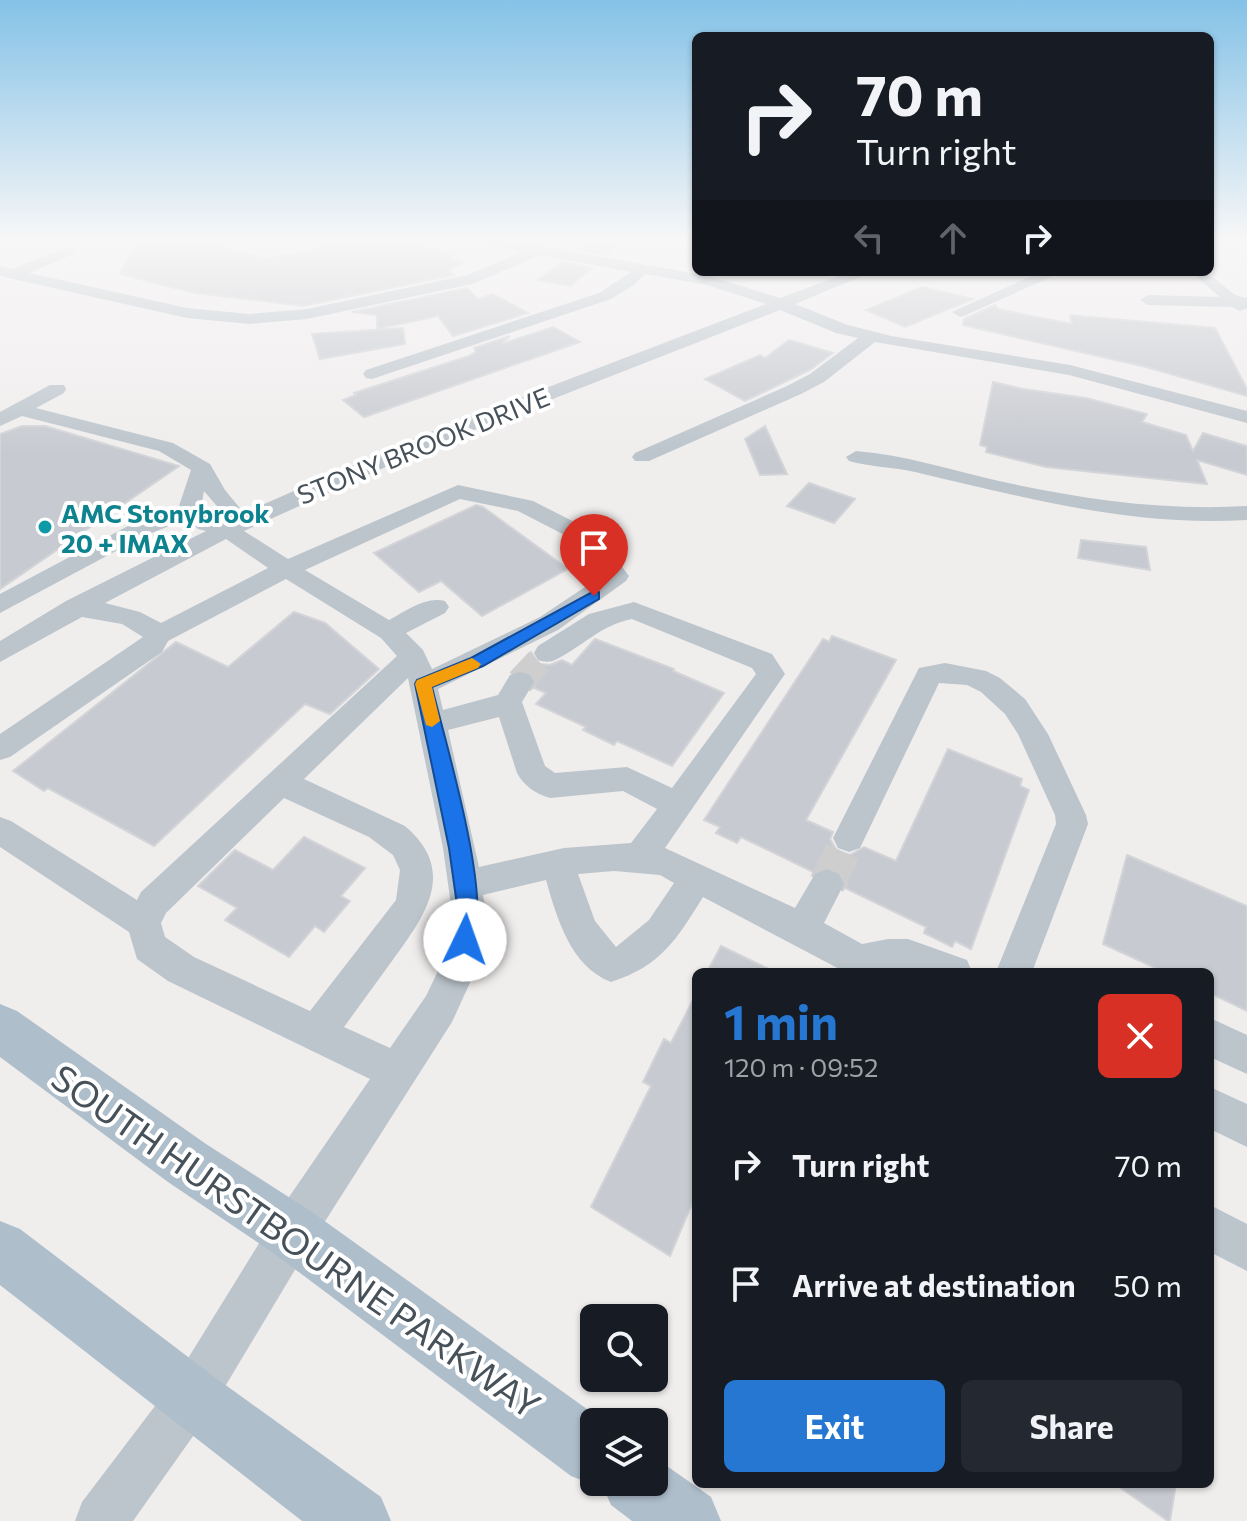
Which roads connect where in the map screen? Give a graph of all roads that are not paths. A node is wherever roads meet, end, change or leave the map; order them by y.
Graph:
1 (178, 311) edge
2 (321, 311) edge
3 (560, 311) edge
4 (763, 311) edge
5 (797, 311) edge
6 (872, 336) junction
7 (372, 374) dead end
8 (57, 389) dead end
9 (19, 409) junction
10 (1247, 417) edge
11 (0, 420) edge
12 (642, 457) dead end
13 (856, 457) dead end
14 (203, 468) junction
15 (190, 510) junction
16 (1247, 513) edge
17 (224, 527) junction
18 (286, 569) junction
19 (0, 605) edge
20 (75, 607) junction
21 (436, 607) dead end
22 (388, 631) junction
23 (157, 636) junction
24 (0, 653) edge
25 (547, 653) tunnel mouth
26 (418, 670) junction
27 (432, 723) junction
28 (0, 749) edge
29 (279, 782) junction
30 (677, 805) junction
31 (0, 830) edge
32 (849, 838) tunnel mouth
33 (641, 856) junction
34 (558, 864) junction
35 (696, 878) junction
36 (827, 884) tunnel mouth
37 (465, 885) junction
38 (149, 913) junction
39 (802, 929) junction
40 (869, 966) edge
41 (945, 968) edge
42 (1016, 968) edge
43 (0, 1028) edge
44 (316, 1033) junction
45 (1214, 1039) edge
46 (0, 1045) edge
47 (1247, 1055) edge
48 (398, 1072) junction
49 (71, 1079) junction
50 (1214, 1109) edge
51 (1247, 1126) edge
52 (1214, 1229) edge
53 (292, 1232) junction
54 (0, 1249) edge
55 (1247, 1249) edge
56 (191, 1398) junction
57 (580, 1443) edge
58 (653, 1496) edge
59 (101, 1521) edge
60 (357, 1521) edge
61 (687, 1521) edge

1 - 2 street
3 - 7 street
4 - 17 street, STONY BROOK DRIVE
5 - 6 street
6 - 10 street
6 - 12 street
8 - 9 street
9 - 11 street
9 - 14 street
13 - 16 street
14 - 15 street
14 - 17 street
15 - 17 street
15 - 19 street
17 - 18 street
17 - 20 street, STONY BROOK DRIVE
18 - 22 street
18 - 23 street
18 - 26 street
20 - 23 street
20 - 24 street, STONY BROOK DRIVE
21 - 22 street
22 - 26 street
23 - 28 street
25 - 30 street
26 - 27 street
26 - 29 street
27 - 30 street
27 - 37 street
29 - 38 street
29 - 44 street
30 - 33 street
31 - 38 street
32 - 42 street
33 - 34 street
33 - 35 street
34 - 35 street
34 - 37 street
35 - 39 street
36 - 39 street
37 - 48 street
38 - 44 street
39 - 40 street
40 - 41 street
43 - 49 main road, SOUTH HURSTBOURNE PARKWAY
44 - 48 street
45 - 47 street
46 - 49 main road
48 - 53 street
49 - 53 main road, SOUTH HURSTBOURNE PARKWAY
50 - 51 street
52 - 55 street
53 - 56 street
53 - 57 main road, SOUTH HURSTBOURNE PARKWAY
54 - 56 main road
56 - 59 street
56 - 60 main road
58 - 61 main road

